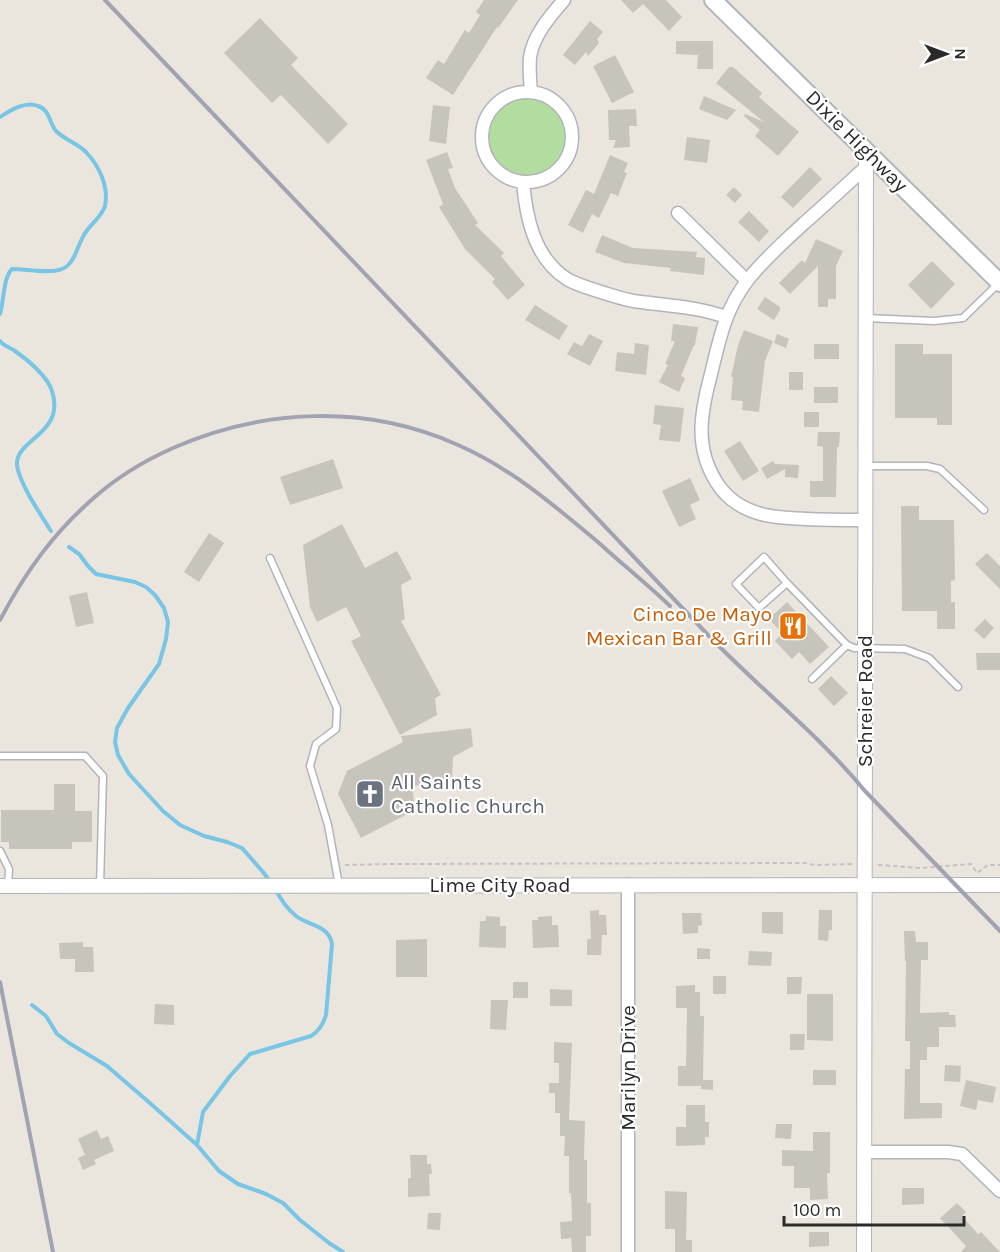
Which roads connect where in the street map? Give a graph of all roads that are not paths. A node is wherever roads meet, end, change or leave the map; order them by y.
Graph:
1 (564, 0) edge
2 (713, 0) edge
3 (531, 91) junction
4 (866, 159) junction
5 (523, 182) junction
6 (678, 213) dead end
7 (747, 281) junction
8 (1000, 283) edge
9 (726, 317) junction
10 (866, 318) junction
11 (866, 466) junction
12 (984, 510) dead end
13 (866, 520) junction
14 (270, 558) dead end
15 (787, 583) junction
16 (847, 645) junction
17 (865, 648) junction
18 (812, 679) dead end
19 (958, 687) dead end
20 (0, 756) edge
21 (0, 851) edge
22 (628, 885) junction
23 (865, 885) junction
24 (1000, 885) edge
25 (4, 886) edge
26 (100, 886) junction
27 (339, 886) junction
28 (864, 1152) junction
29 (1000, 1191) edge
30 (628, 1252) edge
31 (864, 1252) edge

1 - 3 street
2 - 4 main road, Dixie Highway
3 - 5 street
3 - 5 street
4 - 7 street
4 - 8 main road, Dixie Highway
4 - 10 street, Schreier Road
5 - 9 street
6 - 7 street
7 - 9 street
8 - 10 lane
9 - 13 street
10 - 11 street, Schreier Road
11 - 12 lane
11 - 13 street, Schreier Road
13 - 17 street, Schreier Road
14 - 27 lane
15 - 15 lane
15 - 16 lane
16 - 17 lane
16 - 18 lane
17 - 19 lane
17 - 23 street, Schreier Road
20 - 26 lane
21 - 25 lane
22 - 23 street, Lime City Road
22 - 27 street, Lime City Road
22 - 30 street, Marilyn Drive
23 - 24 street, Lime City Road
23 - 28 street, Schreier Road
25 - 26 street, Lime City Road
26 - 27 street, Lime City Road
28 - 29 street
28 - 31 street, Schreier Road

